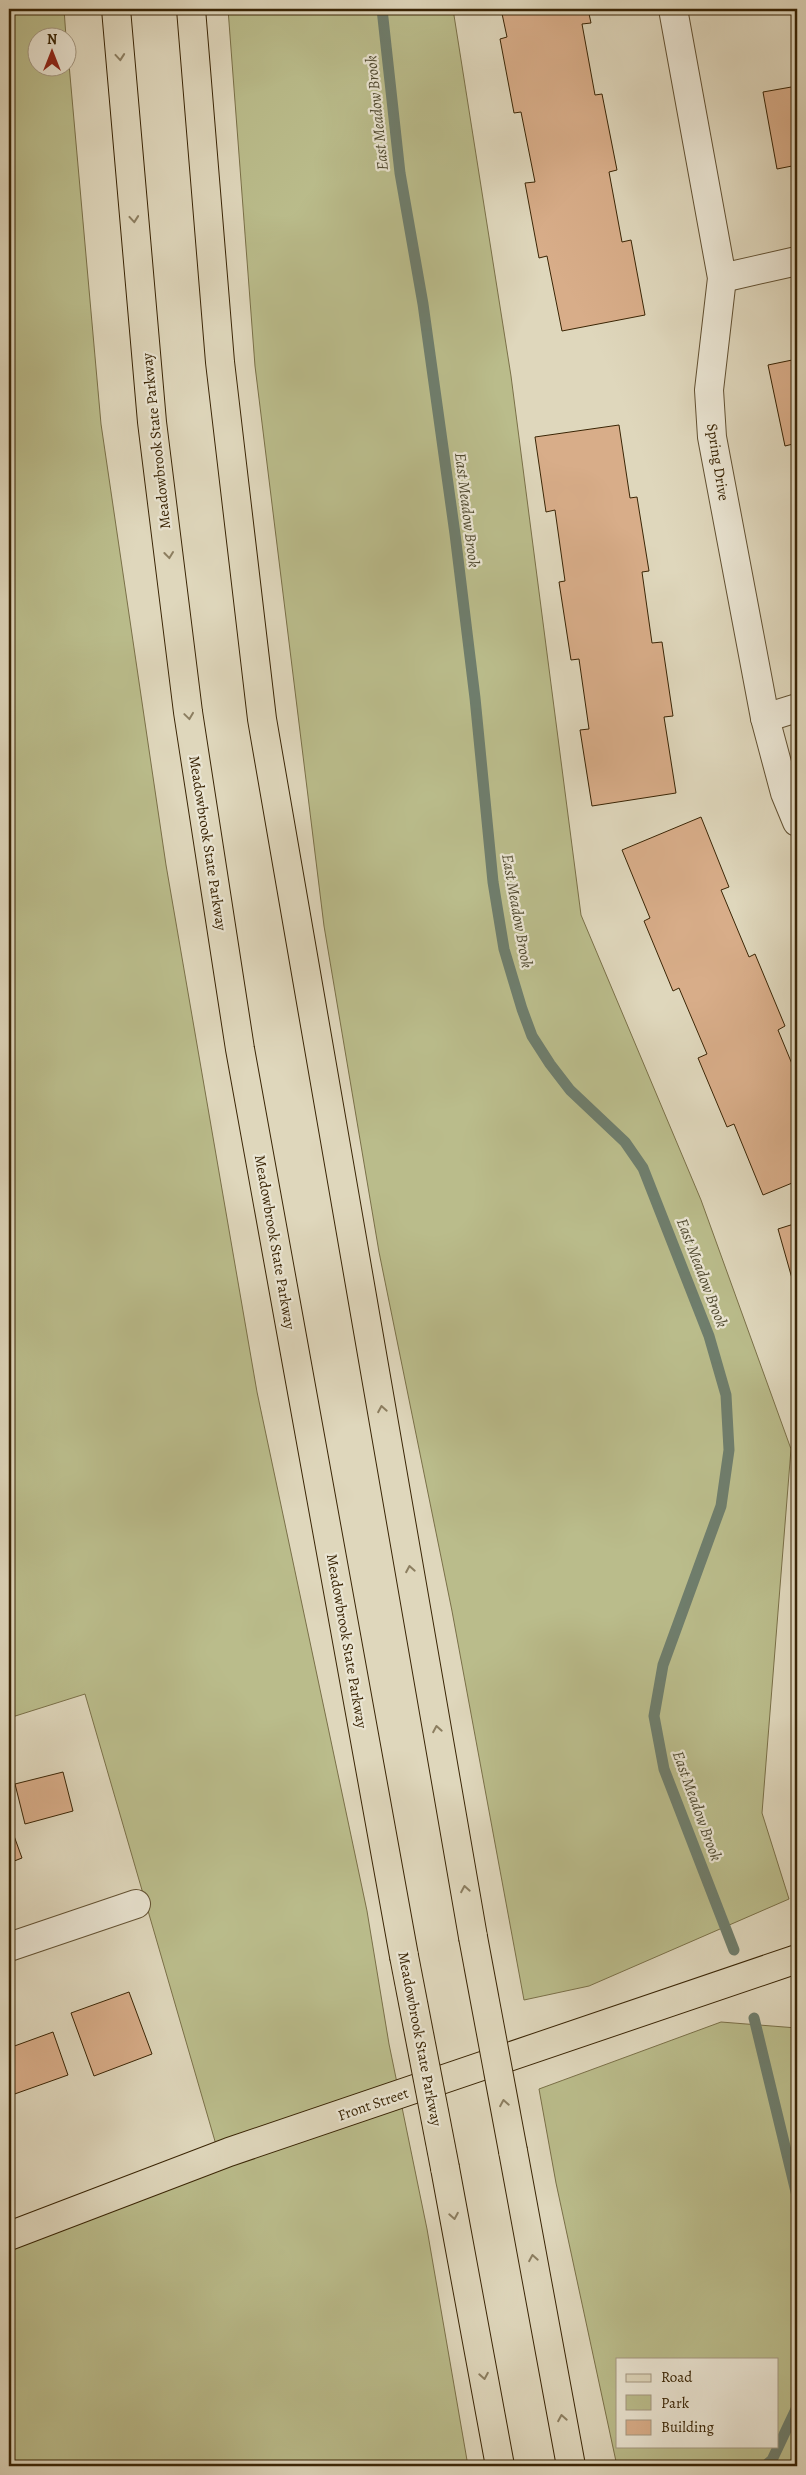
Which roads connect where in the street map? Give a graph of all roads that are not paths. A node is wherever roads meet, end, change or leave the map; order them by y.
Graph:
1 (116, 9) edge
2 (190, 9) edge
3 (673, 9) edge
4 (797, 261) edge
5 (722, 278) junction
6 (797, 708) edge
7 (765, 718) junction
8 (797, 822) edge
9 (136, 1904) dead end
10 (9, 1946) edge
11 (797, 1959) edge
12 (9, 2236) edge
13 (500, 2466) edge
14 (571, 2466) edge

1 -> 13 main road, Meadowbrook State Parkway, bridge
14 -> 2 main road, bridge
3 - 5 street, Spring Drive
4 - 5 street
5 - 7 street, Spring Drive
6 - 7 street
7 - 8 street, Spring Drive
9 - 10 street
11 - 12 main road, Front Street

